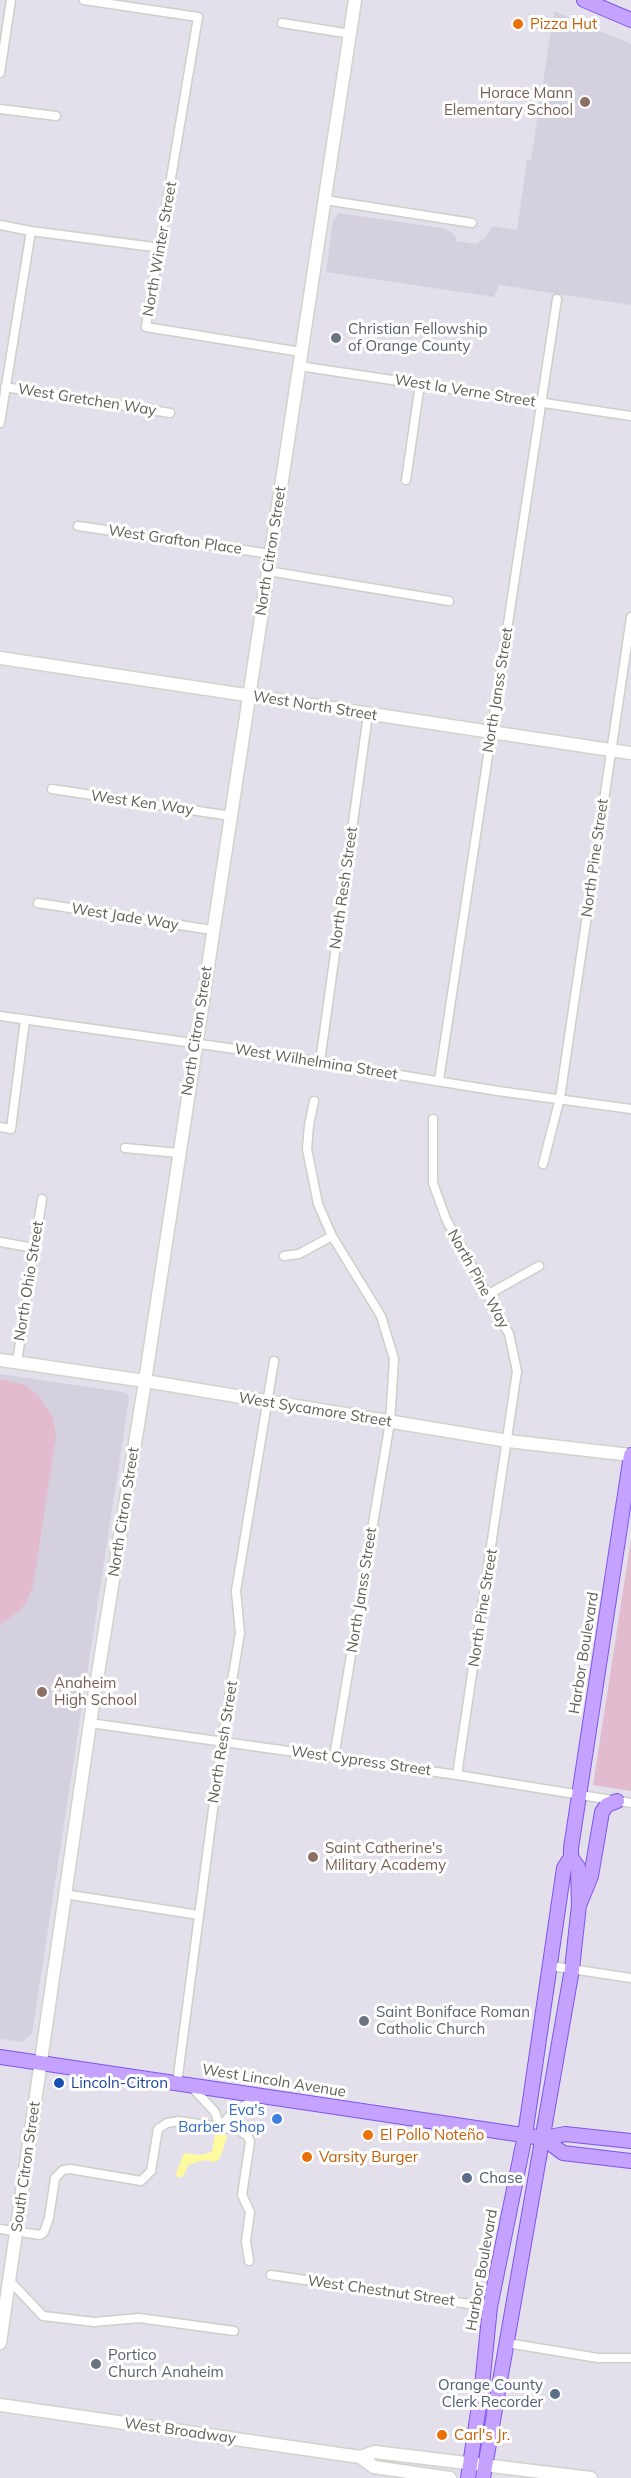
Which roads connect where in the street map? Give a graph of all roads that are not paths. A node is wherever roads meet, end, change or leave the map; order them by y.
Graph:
1 (11, 0) edge
2 (84, 0) edge
3 (355, 0) edge
4 (585, 0) edge
5 (631, 20) edge
6 (282, 23) dead end
7 (351, 34) junction
8 (0, 73) edge
9 (0, 109) edge
10 (56, 116) dead end
11 (325, 200) junction
12 (472, 223) dead end
13 (0, 225) edge
14 (31, 231) junction
15 (161, 248) junction
16 (556, 299) dead end
17 (301, 352) junction
18 (299, 366) junction
19 (420, 384) junction
20 (5, 387) junction
21 (541, 402) junction
22 (170, 413) dead end
23 (631, 416) edge
24 (0, 423) edge
25 (405, 480) dead end
26 (78, 526) dead end
27 (271, 554) junction
28 (268, 571) junction
29 (449, 601) dead end
30 (631, 617) edge
31 (0, 658) edge
32 (249, 696) junction
33 (368, 714) junction
34 (491, 732) junction
35 (611, 750) junction
36 (631, 753) edge
37 (52, 789) dead end
38 (231, 816) junction
39 (38, 903) dead end
40 (212, 930) junction
41 (0, 1016) edge
42 (25, 1020) junction
43 (195, 1044) junction
44 (320, 1062) junction
45 (439, 1080) junction
46 (560, 1098) junction
47 (314, 1101) dead end
48 (631, 1109) edge
49 (433, 1119) dead end
50 (0, 1127) edge
51 (125, 1148) dead end
52 (178, 1152) junction
53 (543, 1164) dead end
54 (42, 1199) dead end
55 (332, 1236) junction
56 (0, 1242) edge
57 (34, 1248) junction
58 (284, 1256) dead end
59 (539, 1266) dead end
60 (487, 1295) junction
61 (0, 1360) edge
62 (274, 1361) dead end
63 (17, 1362) junction
64 (145, 1381) junction
65 (267, 1402) junction
66 (390, 1422) junction
67 (508, 1441) junction
68 (631, 1455) edge
69 (90, 1723) junction
70 (222, 1741) junction
71 (334, 1757) junction
72 (457, 1775) junction
73 (579, 1795) junction
74 (624, 1802) edge
75 (571, 1857) junction
76 (64, 1894) junction
77 (579, 1905) junction
78 (199, 1915) junction
79 (551, 1966) junction
80 (572, 1969) junction
81 (631, 1978) edge
82 (0, 2057) edge
83 (41, 2062) junction
84 (183, 2084) junction
85 (263, 2096) junction
86 (220, 2127) junction
87 (525, 2135) junction
88 (543, 2138) junction
89 (631, 2141) edge
90 (631, 2161) edge
91 (0, 2229) edge
92 (17, 2232) junction
93 (249, 2261) dead end
94 (271, 2275) dead end
95 (10, 2281) junction
96 (490, 2307) junction
97 (234, 2331) dead end
98 (0, 2343) edge
99 (507, 2343) junction
100 (631, 2358) edge
101 (0, 2405) edge
102 (360, 2457) junction
103 (469, 2471) edge
104 (484, 2472) edge
105 (450, 2478) edge
106 (591, 2478) edge

1 - 8 street
2 - 15 street, North Winter Street
3 - 7 street, North Citron Street
4 - 5 main road
6 - 7 street
7 - 11 street, North Citron Street
9 - 10 street
11 - 12 street
11 - 17 street, North Citron Street
13 - 14 street
14 - 15 street
14 - 20 street
15 - 17 street, North Winter Street
16 - 21 street, North Janss Street
17 - 18 street, North Citron Street
18 - 19 street, West la Verne Street
18 - 27 street, North Citron Street
19 - 21 street, West la Verne Street
19 - 25 street
20 - 22 street, West Gretchen Way
20 - 24 street
21 - 23 street, West la Verne Street
21 - 34 street, North Janss Street
26 - 27 street, West Grafton Place
27 - 28 street, North Citron Street
28 - 29 street
28 - 32 street, North Citron Street
30 - 35 street, North Pine Street
31 - 32 street, West North Street
32 - 33 street, West North Street
32 - 38 street, North Citron Street
33 - 34 street, West North Street
33 - 44 street, North Resh Street
34 - 35 street, West North Street
34 - 45 street, North Janss Street
35 - 36 street, West North Street
35 - 46 street, North Pine Street
37 - 38 street, West Ken Way
38 - 40 street, North Citron Street
39 - 40 street, West Jade Way
40 - 43 street, North Citron Street
41 - 42 street, West Wilhelmina Street
42 - 43 street, West Wilhelmina Street
42 - 50 street
43 - 44 street, West Wilhelmina Street
43 - 52 street, North Citron Street
44 - 45 street, West Wilhelmina Street
45 - 46 street, West Wilhelmina Street
46 - 48 street, West Wilhelmina Street
46 - 53 street, North Pine Street
47 - 55 street, North Janss Street
49 - 60 street, North Pine Way
51 - 52 street
52 - 64 street, North Citron Street
54 - 57 street, North Ohio Street
55 - 58 street
55 - 66 street, North Janss Street
56 - 57 street
57 - 63 street, North Ohio Street
59 - 60 street
60 - 67 street, North Pine Way
61 - 63 street, West Sycamore Street
62 - 65 street, North Resh Street
63 - 64 street, West Sycamore Street
64 - 65 street, West Sycamore Street
64 - 69 street, North Citron Street
65 - 66 street, West Sycamore Street
65 - 70 street, North Resh Street
66 - 67 street, West Sycamore Street
66 - 71 street, North Janss Street
67 - 68 street, West Sycamore Street
67 - 72 street, North Pine Street
68 - 73 main road, Harbor Boulevard
69 - 70 street, West Cypress Street
69 - 76 street, North Citron Street
70 - 71 street, West Cypress Street
70 - 78 street, North Resh Street
71 - 72 street, West Cypress Street
72 - 73 street, West Cypress Street
73 - 74 street, West Cypress Street
73 - 75 main road, Harbor Boulevard
74 - 77 main road
75 - 77 main road, Harbor Boulevard
75 - 79 main road, Harbor Boulevard
76 - 78 street
76 - 83 street, North Citron Street
77 - 80 main road, Harbor Boulevard
78 - 84 street, North Resh Street
79 - 80 street
79 - 87 main road, Harbor Boulevard
80 - 81 street
80 - 88 main road, Harbor Boulevard
82 - 83 main road, West Lincoln Avenue
83 - 84 main road, West Lincoln Avenue
83 - 92 street, South Citron Street
84 - 85 main road, West Lincoln Avenue
84 - 86 street
85 - 86 street
85 - 87 main road, West Lincoln Avenue
86 - 92 street
86 - 93 street
87 - 88 main road, West Lincoln Avenue
87 - 96 main road, Harbor Boulevard
88 - 89 main road, West Lincoln Avenue
88 - 90 main road, West Lincoln Avenue
88 - 99 main road, Harbor Boulevard
91 - 92 street
92 - 95 street, South Citron Street
94 - 96 street, West Chestnut Street
95 - 97 street
95 - 98 street, South Citron Street
96 - 103 main road, Harbor Boulevard
99 - 100 street
99 - 104 main road, Harbor Boulevard
101 - 102 street, West Broadway
102 - 103 street, West Broadway
102 - 105 street, West Broadway
103 - 104 street, West Broadway
104 - 106 street, West Broadway

